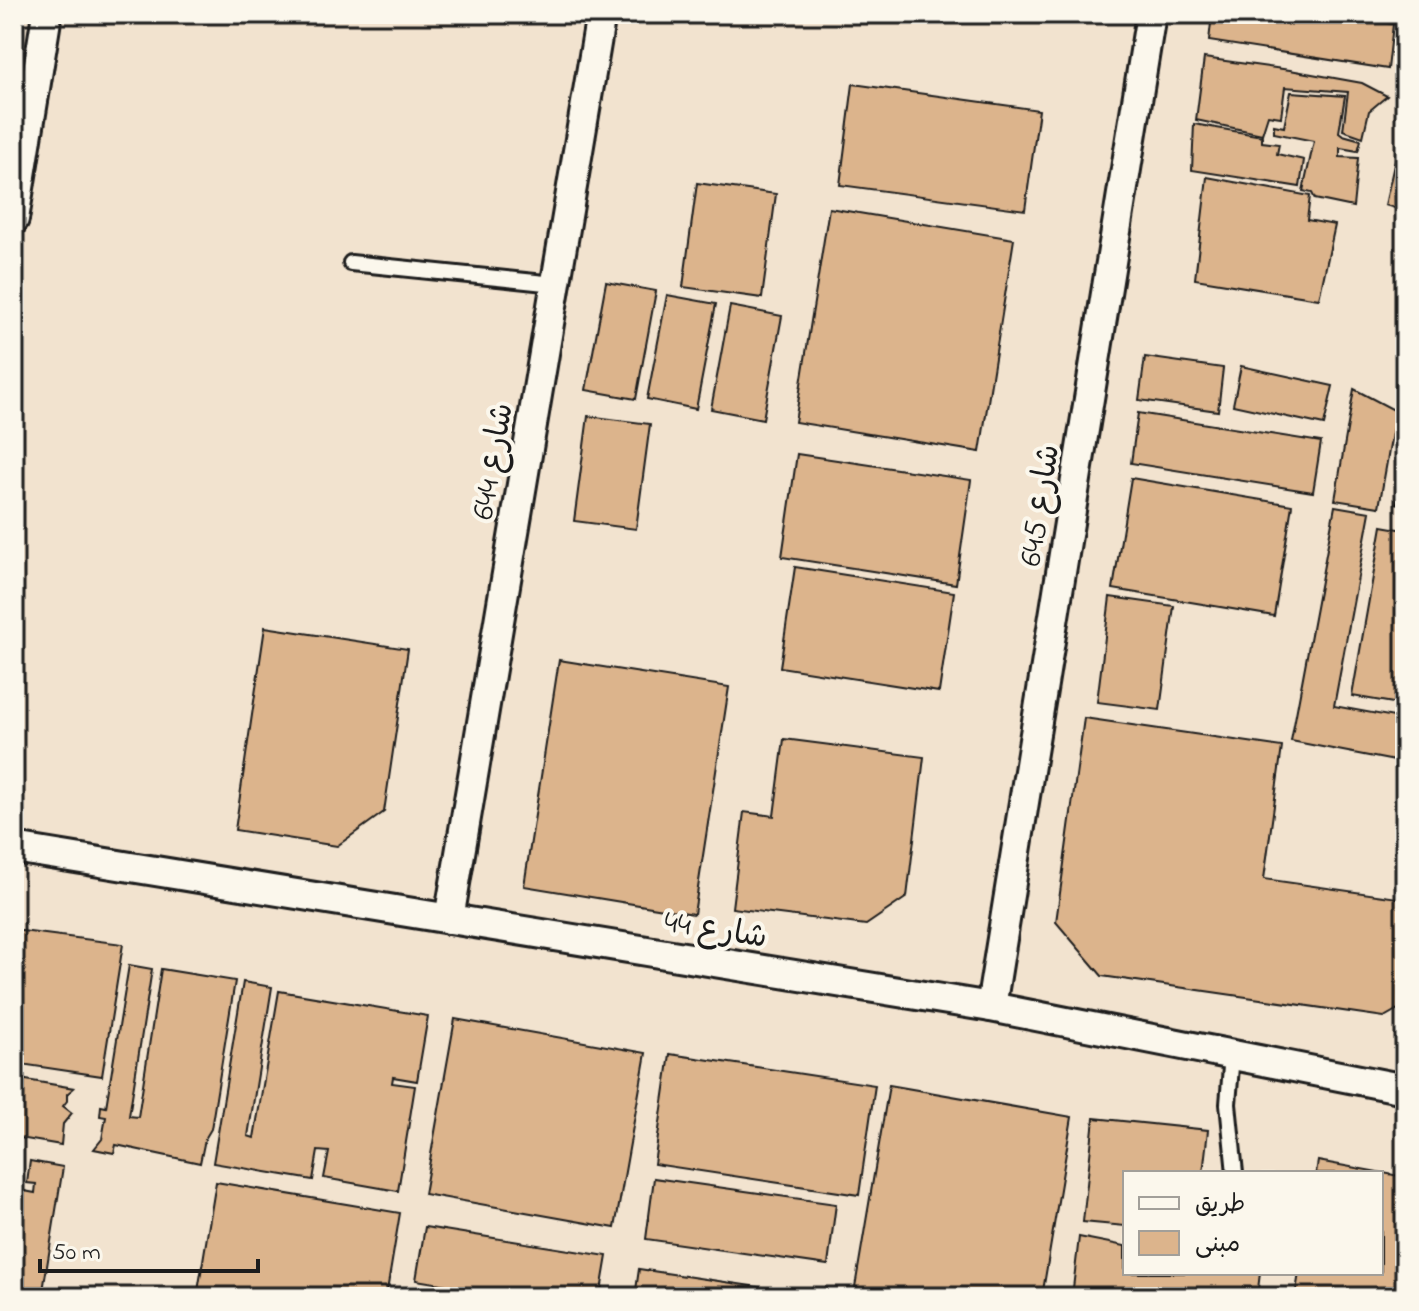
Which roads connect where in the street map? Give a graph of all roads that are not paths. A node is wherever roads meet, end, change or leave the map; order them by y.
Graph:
1 (47, 14) edge
2 (601, 14) edge
3 (1151, 14) edge
4 (14, 219) edge
5 (351, 263) dead end
6 (555, 284) junction
7 (14, 848) edge
8 (449, 919) junction
9 (991, 1007) junction
10 (1232, 1054) junction
11 (1405, 1089) edge
12 (1235, 1171) edge

1 - 4 street
2 - 6 street, شارع 644
3 - 9 street, شارع 645
5 - 6 lane
6 - 8 street, شارع 644
7 - 8 street, شارع 44
8 - 9 street, شارع 44
9 - 10 street, شارع 44
10 - 11 street, شارع 44
10 - 12 lane

